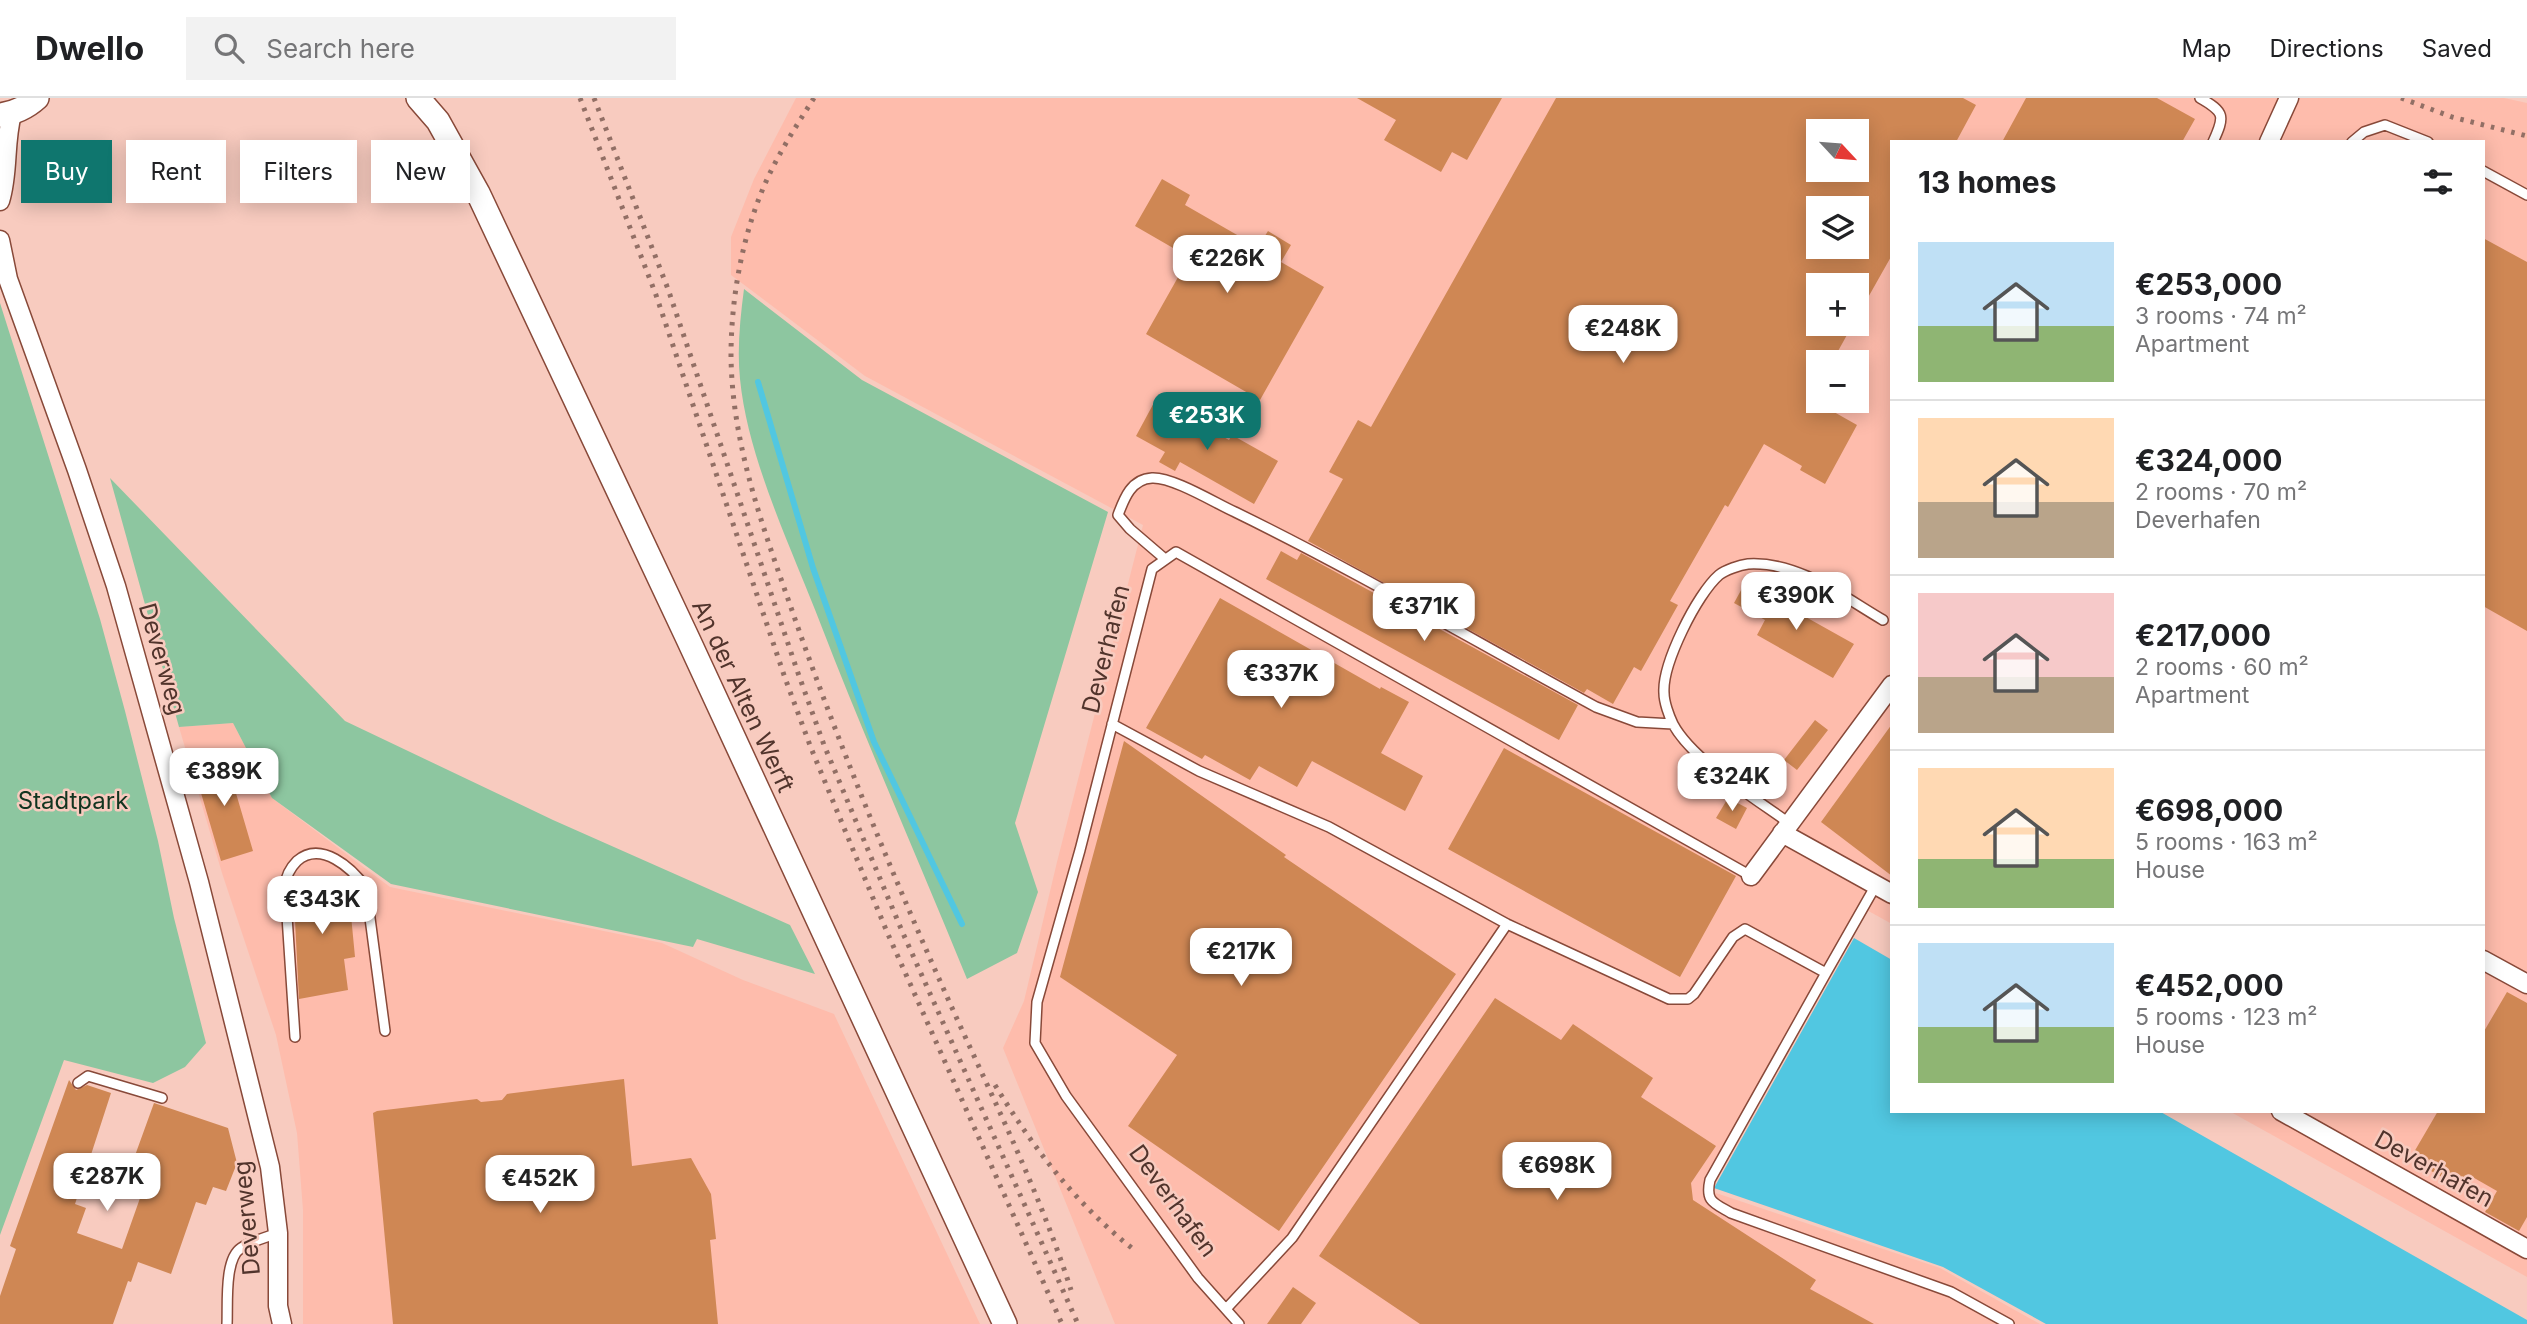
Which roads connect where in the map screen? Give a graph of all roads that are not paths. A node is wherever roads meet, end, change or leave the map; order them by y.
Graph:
1 (37, 98) edge
2 (418, 98) edge
3 (2200, 98) edge
4 (2289, 98) edge
5 (6, 114) edge
6 (2214, 140) edge
7 (2270, 140) edge
8 (2354, 140) edge
9 (2423, 140) edge
10 (2485, 172) edge
11 (2527, 195) edge
12 (0, 201) edge
13 (0, 240) edge
14 (1166, 559) junction
15 (1883, 620) dead end
16 (1890, 688) edge
17 (1112, 724) junction
18 (1673, 724) junction
19 (1786, 828) junction
20 (1751, 876) joint
21 (1876, 885) junction
22 (1890, 893) edge
23 (1507, 924) junction
24 (2485, 961) edge
25 (1826, 973) junction
26 (2527, 985) edge
27 (385, 1031) dead end
28 (295, 1037) dead end
29 (78, 1083) dead end
30 (162, 1098) dead end
31 (2285, 1113) edge
32 (278, 1233) junction
33 (2527, 1249) edge
34 (278, 1306) junction
35 (1226, 1309) junction
36 (227, 1324) edge
37 (272, 1324) edge
38 (282, 1324) edge
39 (1006, 1324) edge
40 (1239, 1324) edge
41 (2009, 1324) edge

1 - 5 street
2 - 39 street, An der Alten Werft
3 - 6 lane
4 - 7 street
5 - 12 street
8 - 9 lane
10 - 11 lane
13 - 32 street, Deverweg
14 - 17 lane, Deverhafen
14 - 18 lane
14 - 20 lane
15 - 18 lane
16 - 19 street
17 - 23 lane
17 - 35 lane, Deverhafen
18 - 19 lane
19 - 20 street
19 - 21 street
21 - 22 street
21 - 25 lane
23 - 25 lane
23 - 35 lane
24 - 26 street
25 - 41 lane
27 - 28 lane
29 - 30 lane
31 - 33 street, Deverhafen
32 - 34 street, Deverweg
32 - 36 lane
34 - 37 street, Deverweg
34 - 38 street, Deverweg
35 - 40 lane, Deverhafen

